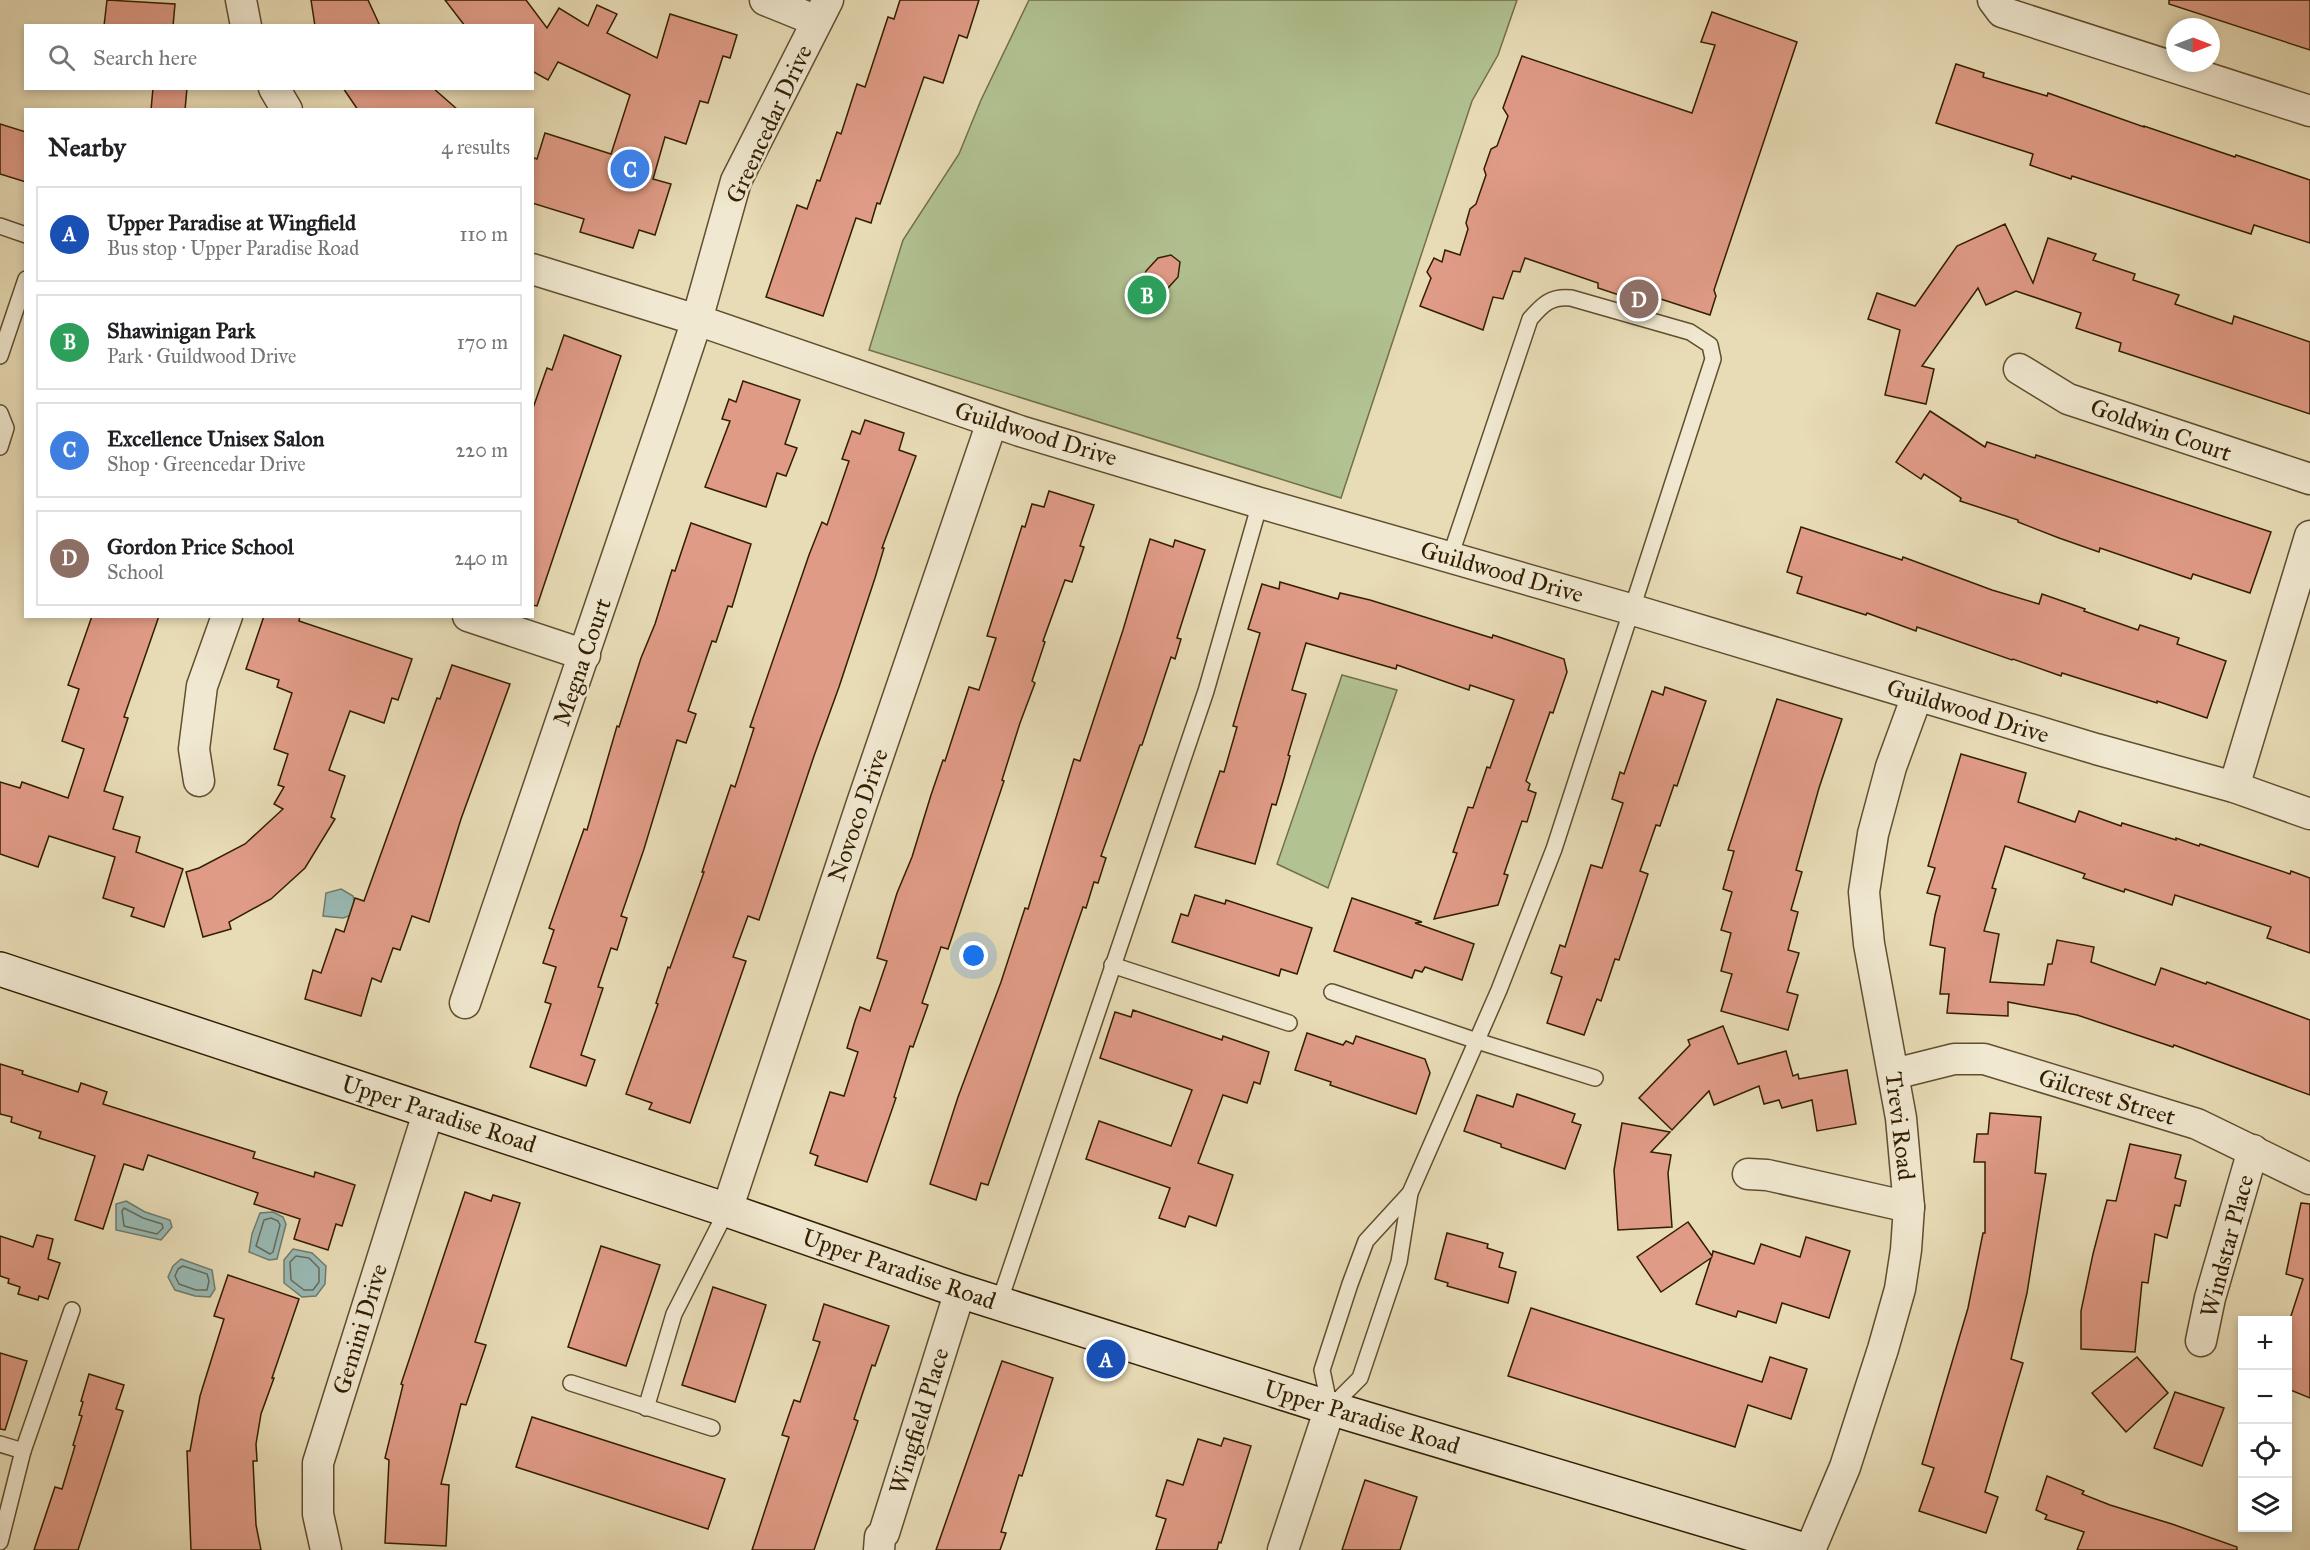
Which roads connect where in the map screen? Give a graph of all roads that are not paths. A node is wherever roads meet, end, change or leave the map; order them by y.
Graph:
1 (241, 0) edge
2 (765, 0) edge
3 (1992, 0) edge
4 (823, 10) edge
5 (246, 24) edge
6 (275, 90) edge
7 (286, 108) edge
8 (2310, 111) edge
9 (0, 226) edge
10 (24, 234) edge
11 (534, 270) edge
12 (24, 285) edge
13 (697, 320) junction
14 (0, 356) edge
15 (2019, 369) dead end
16 (0, 413) edge
17 (992, 422) junction
18 (0, 447) edge
19 (2310, 479) edge
20 (1260, 503) junction
21 (2310, 536) edge
22 (1450, 557) junction
23 (1630, 609) junction
24 (225, 618) edge
25 (474, 618) edge
26 (585, 656) junction
27 (1917, 696) junction
28 (199, 781) dead end
29 (2234, 787) junction
30 (2310, 814) edge
31 (1112, 965) junction
32 (0, 969) edge
33 (1332, 992) dead end
34 (465, 1003) dead end
35 (1288, 1023) dead end
36 (1477, 1041) junction
37 (1894, 1074) junction
38 (1594, 1078) dead end
39 (429, 1110) junction
40 (2253, 1150) junction
41 (1748, 1174) dead end
42 (2310, 1179) edge
43 (1410, 1194) junction
44 (1909, 1207) junction
45 (727, 1210) junction
46 (960, 1291) junction
47 (999, 1303) junction
48 (72, 1310) dead end
49 (2201, 1341) dead end
50 (571, 1383) dead end
51 (645, 1408) junction
52 (1330, 1408) junction
53 (712, 1428) dead end
54 (0, 1444) edge
55 (23, 1451) junction
56 (0, 1542) edge
57 (326, 1550) edge
58 (879, 1550) edge
59 (1283, 1550) edge
60 (1805, 1550) edge
61 (1810, 1550) edge

1 - 5 street
2 - 4 street
3 - 8 street
4 - 13 street, Greencedar Drive
6 - 7 street
9 - 10 lane
11 - 13 street, Guildwood Drive
12 - 14 lane
13 - 17 street, Guildwood Drive
13 - 26 street, Megna Court
15 - 19 street, Goldwin Court
16 - 18 lane
17 - 20 street, Guildwood Drive
17 - 45 street, Novoco Drive
20 - 22 street, Guildwood Drive
20 - 31 lane
21 - 29 street
22 - 23 street, Guildwood Drive
22 - 23 lane
23 - 27 street, Guildwood Drive
23 - 36 lane
24 - 28 street
25 - 26 street
26 - 34 street, Megna Court
27 - 29 street, Guildwood Drive
27 - 37 street, Trevi Road
29 - 30 street, Guildwood Drive
31 - 35 lane
31 - 47 lane
32 - 39 main road, Upper Paradise Road
33 - 36 lane
36 - 38 lane
36 - 43 lane
37 - 40 street, Gilcrest Street
37 - 44 street, Trevi Road
39 - 45 main road, Upper Paradise Road
39 - 57 street, Gemini Drive
40 - 42 street, Gilcrest Street
40 - 49 street, Windstar Place
41 - 44 street
43 - 52 lane
43 - 52 lane
44 - 61 street, Trevi Road
45 - 46 main road, Upper Paradise Road
45 - 51 lane
46 - 47 main road, Upper Paradise Road
46 - 58 street, Wingfield Place
47 - 52 main road, Upper Paradise Road
48 - 55 lane
50 - 51 lane
51 - 53 lane
52 - 59 street
52 - 60 main road, Upper Paradise Road
54 - 55 lane
55 - 56 lane

